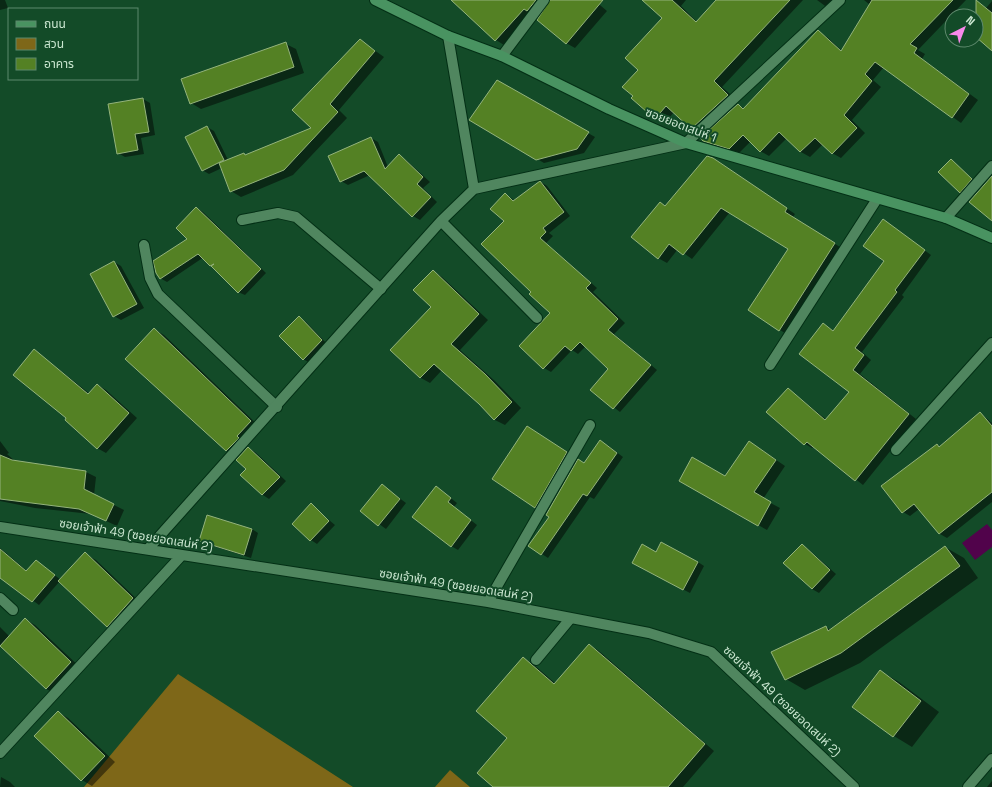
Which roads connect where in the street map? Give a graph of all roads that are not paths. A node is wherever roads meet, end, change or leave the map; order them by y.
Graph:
1 (375, 0) edge
2 (544, 0) edge
3 (840, 0) edge
4 (448, 36) junction
5 (502, 56) junction
6 (686, 143) junction
7 (992, 166) edge
8 (474, 189) junction
9 (877, 200) junction
10 (946, 218) junction
11 (242, 220) dead end
12 (441, 221) junction
13 (992, 238) edge
14 (144, 245) dead end
15 (381, 289) junction
16 (537, 318) dead end
17 (992, 343) edge
18 (770, 365) dead end
19 (277, 407) junction
20 (590, 425) dead end
21 (896, 450) dead end
22 (0, 527) edge
23 (148, 549) junction
24 (182, 555) junction
25 (0, 598) edge
26 (488, 602) junction
27 (13, 610) dead end
28 (570, 619) junction
29 (536, 660) dead end
30 (0, 753) edge
31 (992, 759) edge
32 (854, 787) edge
33 (968, 787) edge

1 - 4 street, ซอยยอดเสน่ห์ 1
2 - 5 street
3 - 6 street
4 - 5 street, ซอยยอดเสน่ห์ 1
4 - 8 street
5 - 6 street, ซอยยอดเสน่ห์ 1
6 - 8 street
6 - 9 street, ซอยยอดเสน่ห์ 1
7 - 10 street
8 - 12 street
9 - 10 street, ซอยยอดเสน่ห์ 1
9 - 18 street
10 - 13 street, ซอยยอดเสน่ห์ 1
11 - 15 street
12 - 15 street
12 - 16 street
14 - 19 street
15 - 19 street
17 - 21 street
19 - 23 street
20 - 26 street
22 - 23 street, ซอยเจ้าฟ้า 49 (ซอยยอดเสน่ห์ 2)
23 - 24 street, ซอยเจ้าฟ้า 49 (ซอยยอดเสน่ห์ 2)
24 - 26 street, ซอยเจ้าฟ้า 49 (ซอยยอดเสน่ห์ 2)
24 - 30 street
25 - 27 street
26 - 28 street, ซอยเจ้าฟ้า 49 (ซอยยอดเสน่ห์ 2)
28 - 29 street
28 - 32 street, ซอยเจ้าฟ้า 49 (ซอยยอดเสน่ห์ 2)
31 - 33 street

